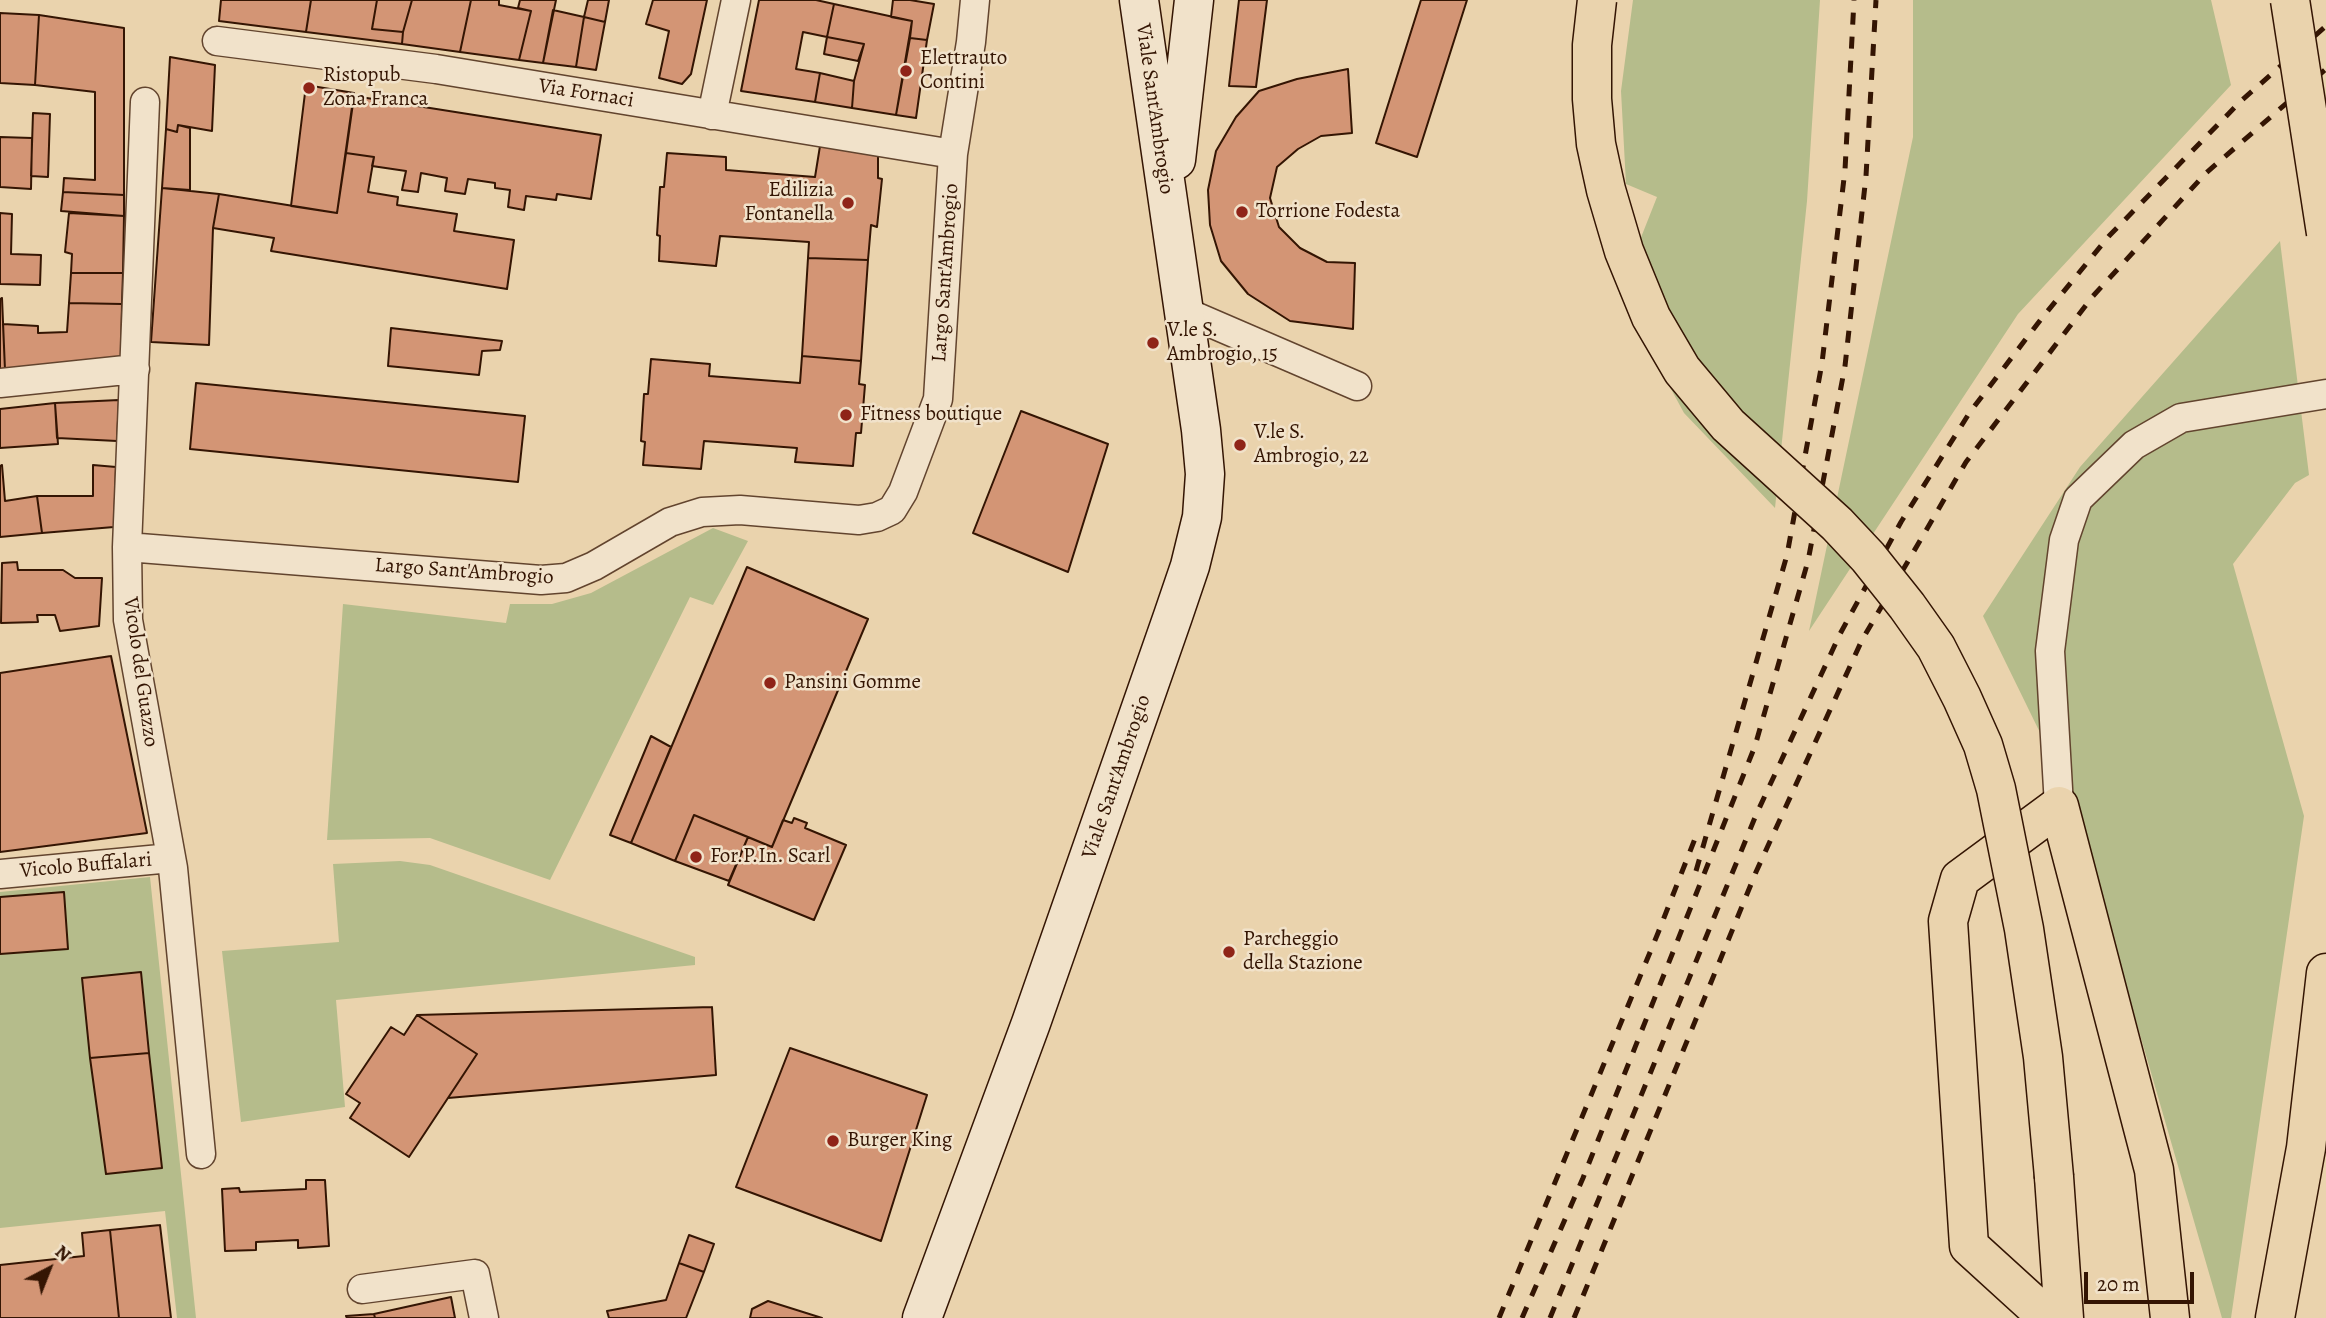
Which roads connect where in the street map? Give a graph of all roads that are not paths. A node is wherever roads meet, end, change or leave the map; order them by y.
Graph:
1 (736, 0) edge
2 (975, 0) edge
3 (1139, 0) edge
4 (1194, 0) edge
5 (1597, 0) edge
6 (2290, 0) edge
7 (218, 41) dead end
8 (145, 102) dead end
9 (712, 115) junction
10 (953, 154) junction
11 (1169, 217) junction
12 (2326, 233) edge
13 (1184, 311) junction
14 (135, 369) junction
15 (0, 383) edge
16 (1357, 386) dead end
17 (2326, 394) edge
18 (127, 547) junction
19 (2059, 806) junction
20 (171, 858) junction
21 (0, 874) edge
22 (2326, 973) edge
23 (201, 1154) dead end
24 (362, 1289) dead end
25 (484, 1318) edge
26 (922, 1318) edge
27 (2048, 1318) edge
28 (2064, 1318) edge
29 (2170, 1318) edge
30 (2275, 1318) edge

1 - 9 street
2 - 10 street, Largo Sant'Ambrogio
3 - 11 main road, Viale Sant'Ambrogio
4 - 11 main road, Viale Sant'Ambrogio
5 - 28 main road, bridge
6 - 12 main road, bridge
7 - 9 street, Via Fornaci
8 - 14 street, Vicolo del Guazzo
9 - 10 street, Via Fornaci
10 - 18 street, Largo Sant'Ambrogio
11 - 13 main road, Viale Sant'Ambrogio
13 - 16 street
13 - 26 main road, Viale Sant'Ambrogio
14 - 15 street
14 - 18 street, Vicolo del Guazzo
17 - 19 street
18 - 20 street, Vicolo del Guazzo
19 - 27 main road
19 - 29 main road
20 - 21 street, Vicolo Buffalari
20 - 23 street, Vicolo del Guazzo
22 - 30 main road
24 - 25 street

